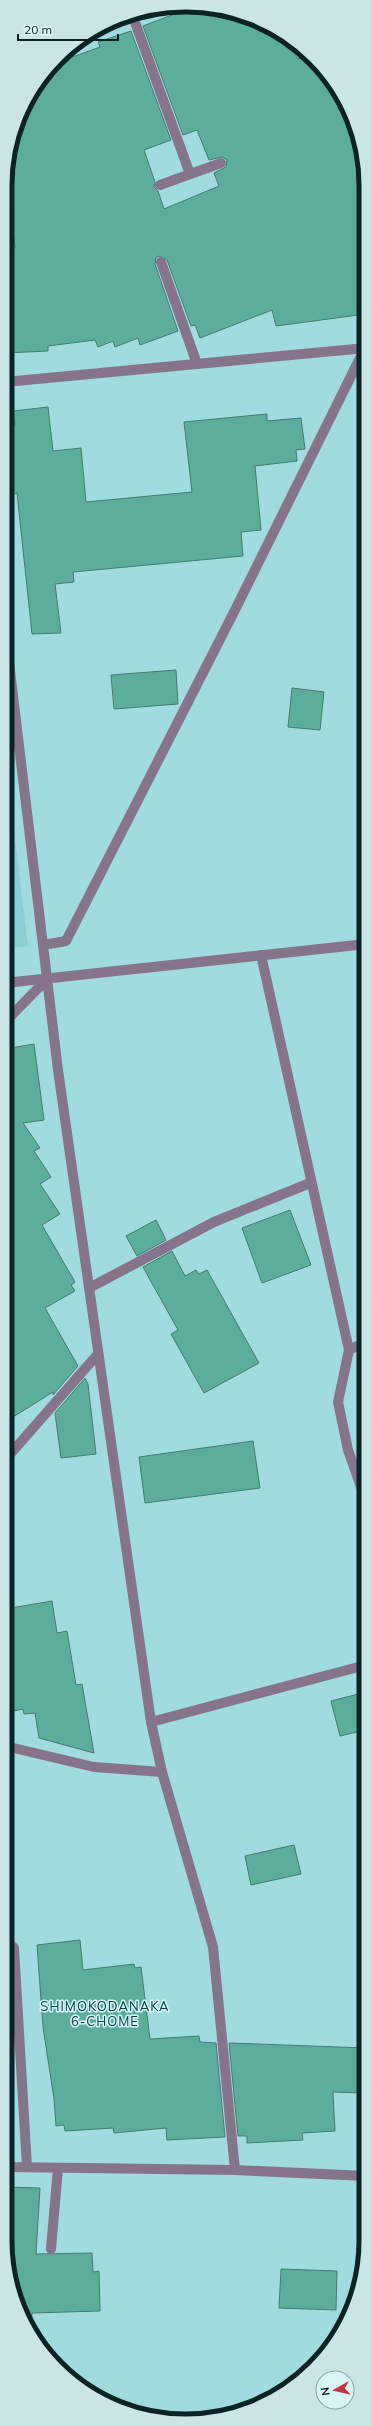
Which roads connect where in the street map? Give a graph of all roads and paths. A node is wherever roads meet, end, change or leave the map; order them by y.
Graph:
1 (134, 20) edge
2 (221, 163) dead end
3 (190, 174) junction
4 (160, 184) dead end
5 (161, 262) dead end
6 (359, 349) edge
7 (359, 360) edge
8 (197, 364) junction
9 (12, 381) edge
10 (12, 687) edge
11 (43, 945) junction
12 (359, 945) edge
13 (261, 955) junction
14 (48, 978) junction
15 (12, 981) edge
16 (12, 1015) edge
17 (310, 1183) junction
18 (89, 1288) junction
19 (359, 1345) edge
20 (349, 1350) junction
21 (97, 1355) junction
22 (12, 1452) edge
23 (359, 1481) edge
24 (359, 1667) edge
25 (151, 1722) junction
26 (12, 1748) edge
27 (162, 1772) junction
28 (12, 1946) edge
29 (12, 2167) edge
30 (27, 2167) junction
31 (58, 2168) junction
32 (235, 2170) junction
33 (359, 2176) edge
34 (51, 2249) dead end

1 - 3 street
2 - 3 street
3 - 4 street
5 - 8 street
6 - 8 street
7 - 11 street
8 - 9 street
10 - 11 street
11 - 14 street
12 - 13 street
13 - 14 street
13 - 17 street
14 - 15 street
14 - 16 street
14 - 18 street
17 - 18 street
17 - 20 street
18 - 21 street
19 - 20 street
20 - 23 street
21 - 22 street
21 - 25 street
24 - 25 street
25 - 27 street
26 - 27 street
27 - 32 street
28 - 30 street
29 - 30 street
30 - 31 street
31 - 32 street
31 - 34 street
32 - 33 street

